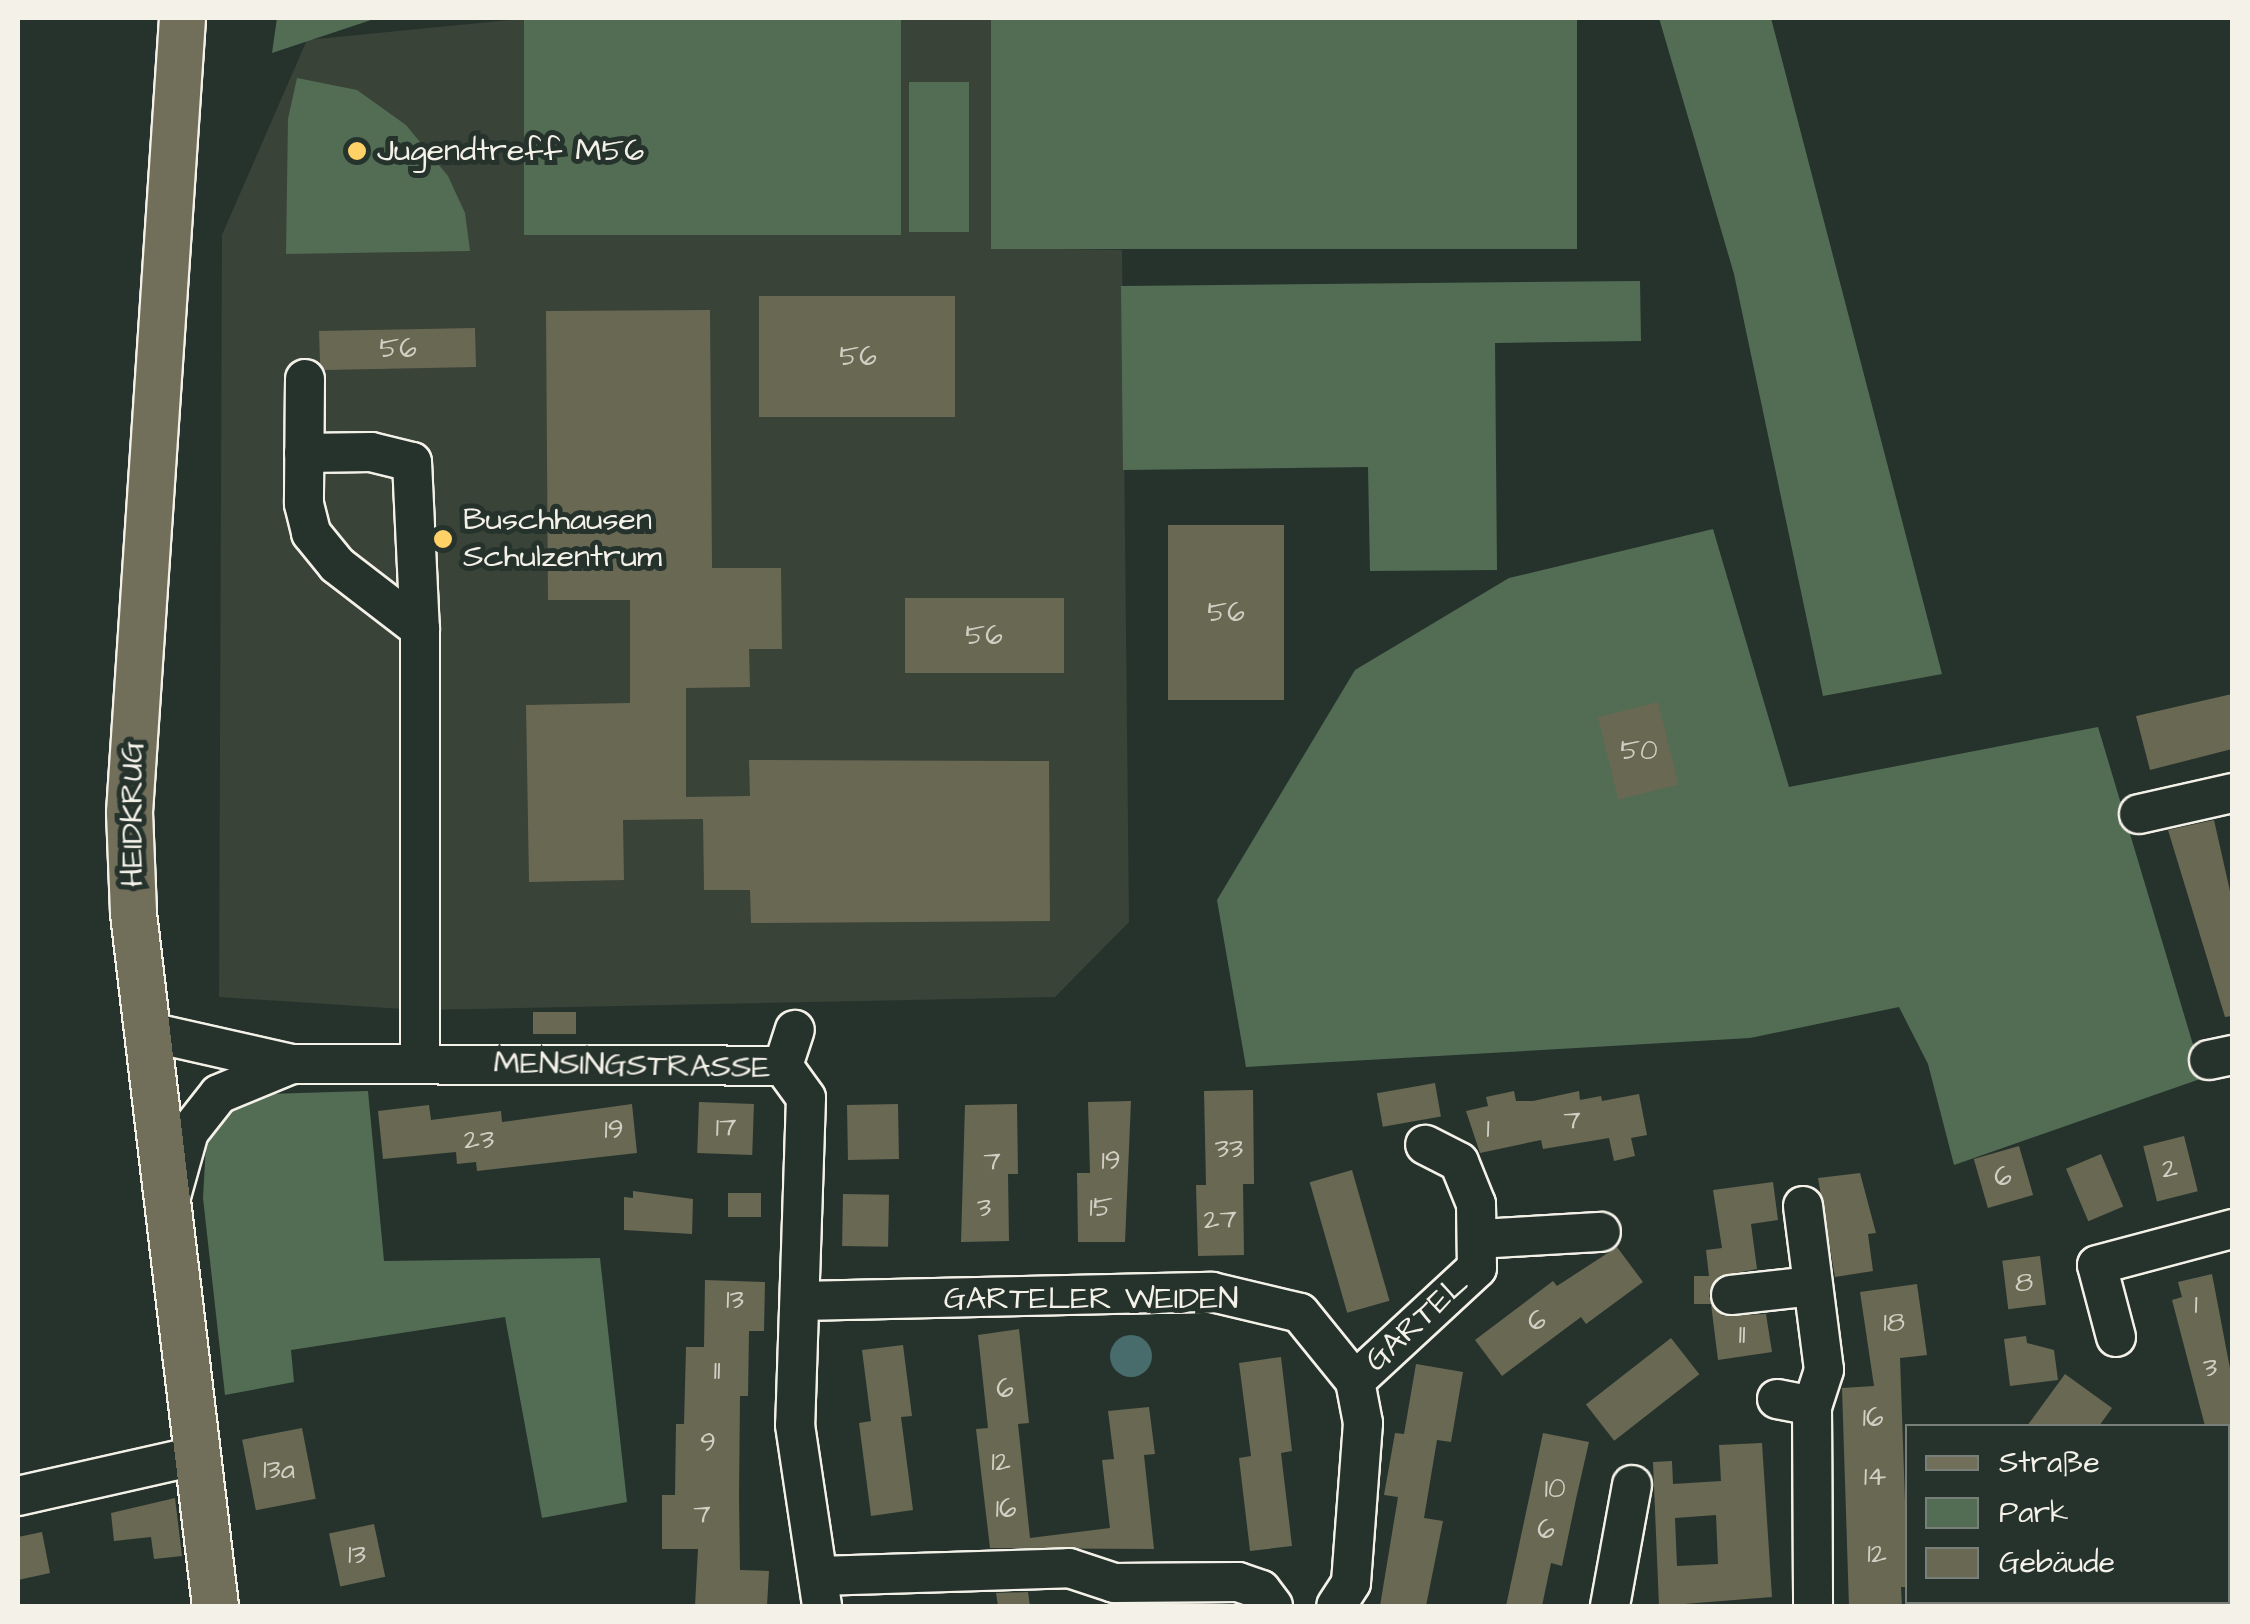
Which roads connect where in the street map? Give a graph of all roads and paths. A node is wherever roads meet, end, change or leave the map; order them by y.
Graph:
1 (182, 18) edge
2 (206, 18) edge
3 (176, 154) junction
4 (306, 379) dead end
5 (304, 453) junction
6 (420, 630) junction
7 (2232, 793) edge
8 (2139, 814) dead end
9 (795, 1030) dead end
10 (146, 1031) junction
11 (420, 1062) junction
12 (292, 1064) junction
13 (783, 1066) junction
14 (1425, 1145) dead end
15 (1803, 1206) dead end
16 (168, 1207) junction
17 (1477, 1221) junction
18 (2232, 1230) edge
19 (1601, 1232) dead end
20 (1813, 1286) junction
21 (1730, 1296) dead end
22 (801, 1301) junction
23 (2116, 1337) dead end
24 (1355, 1381) junction
25 (196, 1456) junction
26 (1632, 1485) dead end
27 (18, 1496) edge
28 (820, 1591) edge
29 (215, 1606) edge
30 (1272, 1606) edge
31 (1336, 1606) edge
32 (1610, 1606) edge
33 (1813, 1606) edge

1 - 3 main road, HEIDKRUG
2 - 3 main road
3 - 10 main road, HEIDKRUG
4 - 5 street
5 - 6 street
5 - 6 street
6 - 11 street
7 - 8 street
9 - 13 street
10 - 12 street, MENSINGSTRASSE
10 - 16 main road, HEIDKRUG
11 - 12 street, MENSINGSTRASSE
11 - 13 street, MENSINGSTRASSE
12 - 16 street, MENSINGSTRASSE
13 - 22 street, MENSINGSTRASSE
14 - 17 street
15 - 20 street
16 - 25 main road, HEIDKRUG
17 - 19 street
17 - 24 street, GARTEL
18 - 23 street
20 - 21 street
20 - 33 street
22 - 24 street, GARTELER WEIDEN
22 - 28 street, MENSINGSTRASSE
24 - 31 street
25 - 27 street
25 - 29 main road, HEIDKRUG
26 - 32 street
28 - 30 street

